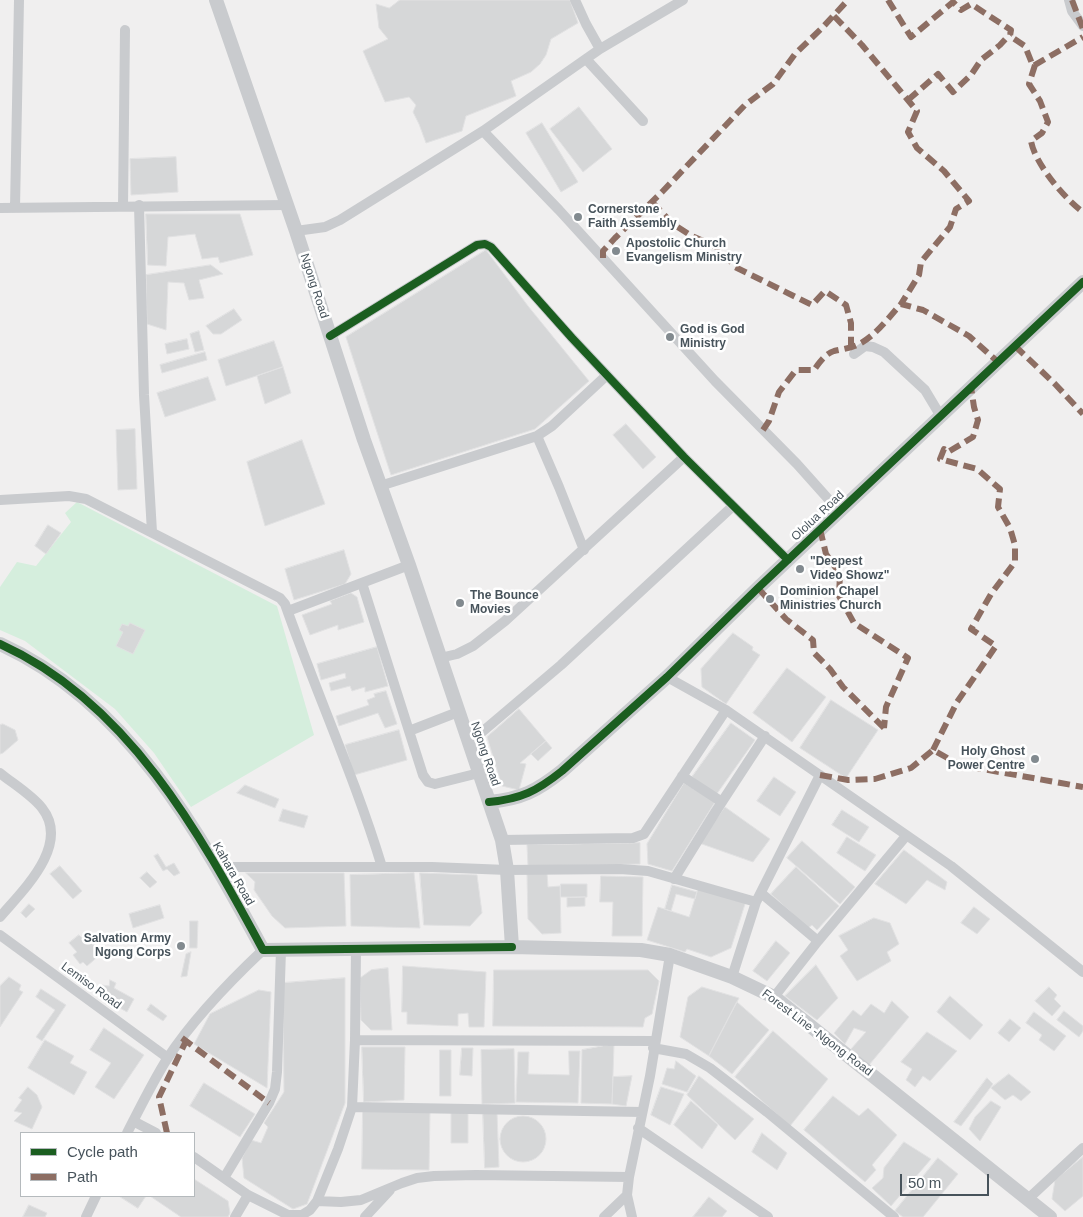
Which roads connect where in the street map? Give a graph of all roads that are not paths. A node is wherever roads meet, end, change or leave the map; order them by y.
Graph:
1 (19, 0) edge
2 (216, 0) edge
3 (575, 0) edge
4 (683, 0) edge
5 (1069, 0) edge
6 (1083, 26) edge
7 (125, 30) dead end
8 (600, 49) junction
9 (586, 59) junction
10 (642, 121) dead end
11 (483, 131) junction
12 (140, 205) junction
13 (287, 205) junction
14 (123, 206) junction
15 (0, 208) edge
16 (15, 208) junction
17 (296, 231) junction
18 (1083, 282) edge
19 (330, 336) junction
20 (854, 354) dead end
21 (607, 375) junction
22 (940, 416) junction
23 (537, 436) junction
24 (684, 458) junction
25 (380, 486) junction
26 (0, 500) edge
27 (733, 506) junction
28 (839, 511) junction
29 (152, 532) junction
30 (584, 550) junction
31 (788, 560) junction
32 (409, 565) junction
33 (362, 583) junction
34 (288, 611) junction
35 (0, 644) edge
36 (440, 658) junction
37 (667, 677) junction
38 (726, 710) junction
39 (458, 712) junction
40 (409, 731) junction
41 (765, 736) junction
42 (470, 743) junction
43 (0, 773) edge
44 (479, 773) junction
45 (820, 775) junction
46 (682, 776) junction
47 (489, 802) junction
48 (722, 802) junction
49 (906, 836) junction
50 (502, 840) junction
51 (216, 867) junction
52 (382, 867) junction
53 (507, 870) junction
54 (674, 879) junction
55 (761, 893) junction
56 (756, 902) junction
57 (0, 917) edge
58 (0, 935) edge
59 (818, 941) junction
60 (512, 947) junction
61 (356, 948) junction
62 (263, 950) junction
63 (281, 950) junction
64 (670, 955) junction
65 (1083, 972) edge
66 (732, 977) junction
67 (774, 997) junction
68 (355, 1040) junction
69 (654, 1044) junction
70 (168, 1058) junction
71 (352, 1107) junction
72 (642, 1112) junction
73 (133, 1121) junction
74 (638, 1128) junction
75 (128, 1132) edge
76 (154, 1132) edge
77 (1083, 1148) edge
78 (195, 1158) edge
79 (629, 1177) junction
80 (224, 1178) junction
81 (392, 1187) junction
82 (627, 1195) junction
83 (248, 1196) junction
84 (96, 1197) edge
85 (1028, 1199) junction
86 (317, 1201) junction
87 (86, 1217) edge
88 (235, 1217) edge
89 (365, 1217) edge
90 (604, 1217) edge
91 (632, 1217) edge
92 (768, 1217) edge
93 (894, 1217) edge
94 (1050, 1217) edge

1 - 16 street
2 - 13 main road, Ngong Road
3 - 8 street
4 - 8 street
5 - 6 street
7 - 14 street
8 - 9 street
9 - 10 street
9 - 11 street
11 - 17 street
11 - 28 street
12 - 13 street
12 - 14 street
12 - 29 street
13 - 17 main road, Ngong Road
14 - 16 street
15 - 16 street
17 - 19 main road, Ngong Road
18 - 22 main road, Ololua Road
19 - 21 street
19 - 25 main road, Ngong Road
20 - 22 street
21 - 23 street
21 - 24 street
22 - 28 main road, Ololua Road
23 - 25 street
23 - 30 street
24 - 27 street
24 - 30 street
25 - 32 main road, Ngong Road
26 - 29 street
27 - 31 street
27 - 42 street
28 - 31 main road, Ololua Road
29 - 34 street
30 - 36 street
31 - 37 main road, Ololua Road
32 - 33 street
32 - 36 main road, Ngong Road
33 - 34 street
33 - 40 street
34 - 52 street
35 - 51 main road, Kahara Road
36 - 39 main road, Ngong Road
37 - 38 street
37 - 47 main road, Ololua Road
38 - 41 street
38 - 46 street
39 - 40 street
39 - 42 main road, Ngong Road
40 - 44 street
41 - 45 street
41 - 48 street
42 - 44 main road, Ngong Road
43 - 57 street
44 - 47 main road, Ngong Road
45 - 49 street
45 - 55 street
46 - 48 street
46 - 50 street
47 - 50 main road, Ngong Road
48 - 54 street
49 - 59 street
49 - 65 street
50 - 53 main road, Ngong Road
51 - 52 street
51 - 62 main road, Kahara Road
52 - 53 street
53 - 54 street
53 - 60 main road, Ngong Road
54 - 56 street
55 - 56 street
55 - 59 street
56 - 66 street
58 - 70 street, Lemiso Road
59 - 67 street
60 - 61 main road
60 - 64 main road, Forest Line -Ngong Road
61 - 63 main road
61 - 68 street
62 - 63 main road
62 - 70 street
63 - 80 street
64 - 66 main road, Forest Line -Ngong Road
64 - 69 street
66 - 67 main road, Forest Line -Ngong Road
67 - 85 main road, Forest Line -Ngong Road
68 - 69 street
68 - 71 street
69 - 72 street
69 - 93 street
70 - 73 street
71 - 72 street
71 - 86 street
72 - 74 street
73 - 75 street
73 - 76 street
74 - 79 street
74 - 92 street
77 - 85 street
78 - 80 street
79 - 81 street
79 - 82 street
80 - 83 street
81 - 86 street
81 - 89 street
82 - 90 street
82 - 91 street
83 - 86 street
83 - 88 street
84 - 87 street
85 - 94 main road, Forest Line -Ngong Road

